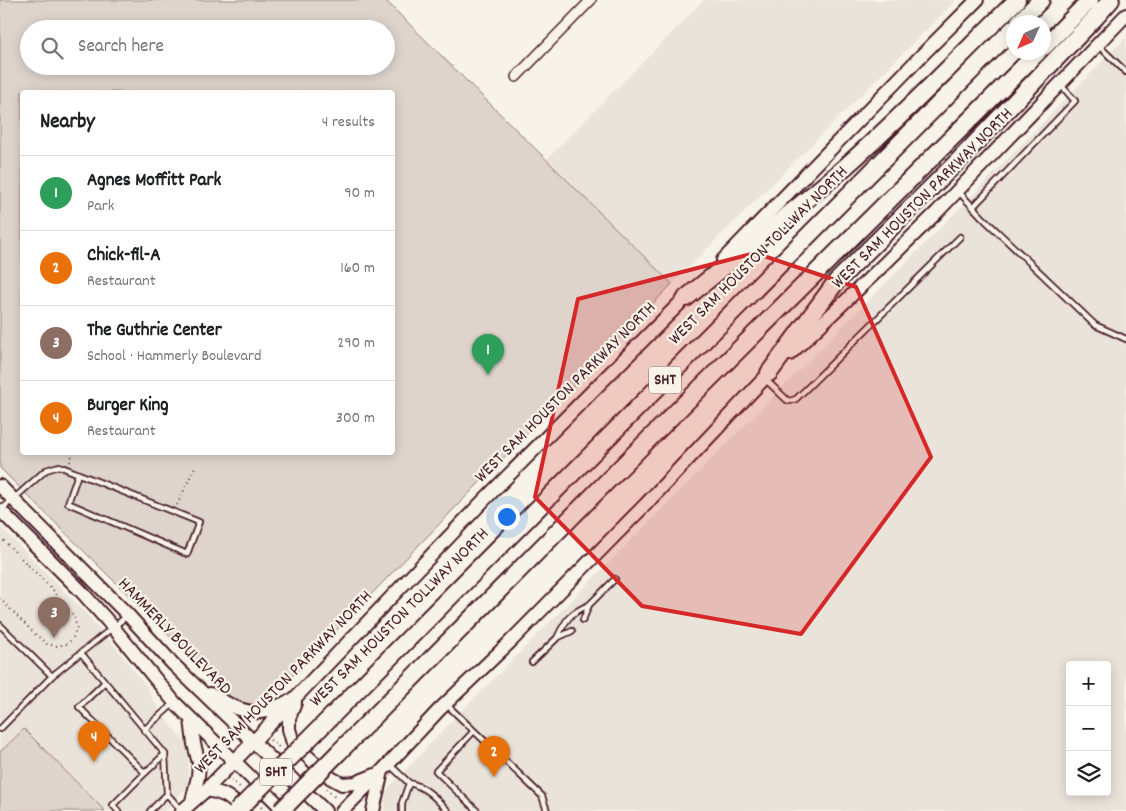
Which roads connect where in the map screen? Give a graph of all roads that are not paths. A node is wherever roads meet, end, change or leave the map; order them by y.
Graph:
1 (591, 0) edge
2 (977, 0) edge
3 (1017, 0) edge
4 (1041, 0) edge
5 (1090, 0) edge
6 (1112, 0) edge
7 (1026, 15) edge
8 (1126, 15) edge
9 (1006, 36) edge
10 (1051, 40) edge
11 (1098, 45) junction
12 (1030, 60) edge
13 (1126, 72) edge
14 (516, 77) dead end
15 (1060, 84) junction
16 (958, 191) junction
17 (973, 207) junction
18 (960, 236) dead end
19 (686, 298) junction
20 (1126, 339) edge
21 (767, 376) junction
22 (78, 474) junction
23 (0, 486) edge
24 (14, 500) junction
25 (0, 511) edge
26 (615, 579) dead end
27 (589, 605) junction
28 (128, 615) junction
29 (583, 620) dead end
30 (0, 625) edge
31 (113, 627) junction
32 (572, 631) dead end
33 (557, 638) junction
34 (81, 653) junction
35 (532, 662) dead end
36 (52, 676) junction
37 (105, 682) junction
38 (198, 688) junction
39 (298, 696) junction
40 (175, 703) junction
41 (446, 704) junction
42 (191, 719) junction
43 (0, 729) edge
44 (144, 730) junction
45 (474, 731) junction
46 (253, 742) junction
47 (165, 754) junction
48 (234, 761) junction
49 (386, 768) junction
50 (145, 773) junction
51 (409, 783) junction
52 (206, 790) junction
53 (167, 794) junction
54 (192, 801) junction
55 (118, 811) edge
56 (150, 811) edge
57 (182, 811) edge
58 (237, 811) edge
59 (244, 811) edge
60 (281, 811) edge
61 (285, 811) edge
62 (325, 811) edge
63 (342, 811) edge
64 (373, 811) edge
65 (402, 811) edge
66 (448, 811) edge
67 (477, 811) edge
68 (546, 811) edge

1 - 14 street
2 - 19 main road, WEST SAM HOUSTON PARKWAY NORTH
3 - 19 highway
4 - 7 highway
5 - 10 highway
6 - 21 highway
8 - 11 main road, WEST SAM HOUSTON PARKWAY NORTH
9 - 58 highway, WEST SAM HOUSTON TOLLWAY NORTH / SHT, bridge
11 - 13 lane
11 - 15 main road, WEST SAM HOUSTON PARKWAY NORTH
12 - 60 highway, SHT, bridge
15 - 16 main road, WEST SAM HOUSTON PARKWAY NORTH
15 - 17 lane
16 - 17 lane
16 - 21 main road, WEST SAM HOUSTON PARKWAY NORTH
17 - 20 lane
18 - 21 lane
19 - 39 main road, WEST SAM HOUSTON PARKWAY NORTH
21 - 41 main road, WEST SAM HOUSTON PARKWAY NORTH
22 - 22 lane
22 - 24 lane
23 - 24 main road, HAMMERLY BOULEVARD
24 - 25 lane
24 - 28 main road, HAMMERLY BOULEVARD
25 - 31 main road, HAMMERLY BOULEVARD
26 - 27 lane
27 - 29 lane
27 - 33 lane
28 - 31 lane
28 - 38 main road, HAMMERLY BOULEVARD
30 - 36 lane
31 - 34 lane
31 - 40 main road, HAMMERLY BOULEVARD
32 - 33 lane
33 - 35 lane
34 - 36 lane
34 - 37 lane
36 - 43 lane
37 - 44 lane
37 - 50 lane
38 - 39 main road
38 - 46 main road, HAMMERLY BOULEVARD
39 - 46 main road, WEST SAM HOUSTON PARKWAY NORTH
39 - 49 main road
40 - 42 main road, HAMMERLY BOULEVARD
40 - 44 lane
41 - 45 lane
41 - 49 main road, WEST SAM HOUSTON PARKWAY NORTH
42 - 48 main road, HAMMERLY BOULEVARD
42 - 54 main road
44 - 47 lane
45 - 67 lane
45 - 68 lane
46 - 48 main road, WEST SAM HOUSTON PARKWAY NORTH
46 - 62 main road, HAMMERLY BOULEVARD
47 - 50 lane
47 - 53 lane
48 - 52 main road, WEST SAM HOUSTON PARKWAY NORTH
48 - 61 main road, HAMMERLY BOULEVARD
49 - 51 lane
49 - 63 main road, WEST SAM HOUSTON PARKWAY NORTH
49 - 64 main road
50 - 55 lane
51 - 65 lane
51 - 66 lane
52 - 54 main road, WEST SAM HOUSTON PARKWAY NORTH
52 - 59 main road
53 - 56 lane
53 - 57 lane
54 - 57 main road, WEST SAM HOUSTON PARKWAY NORTH

